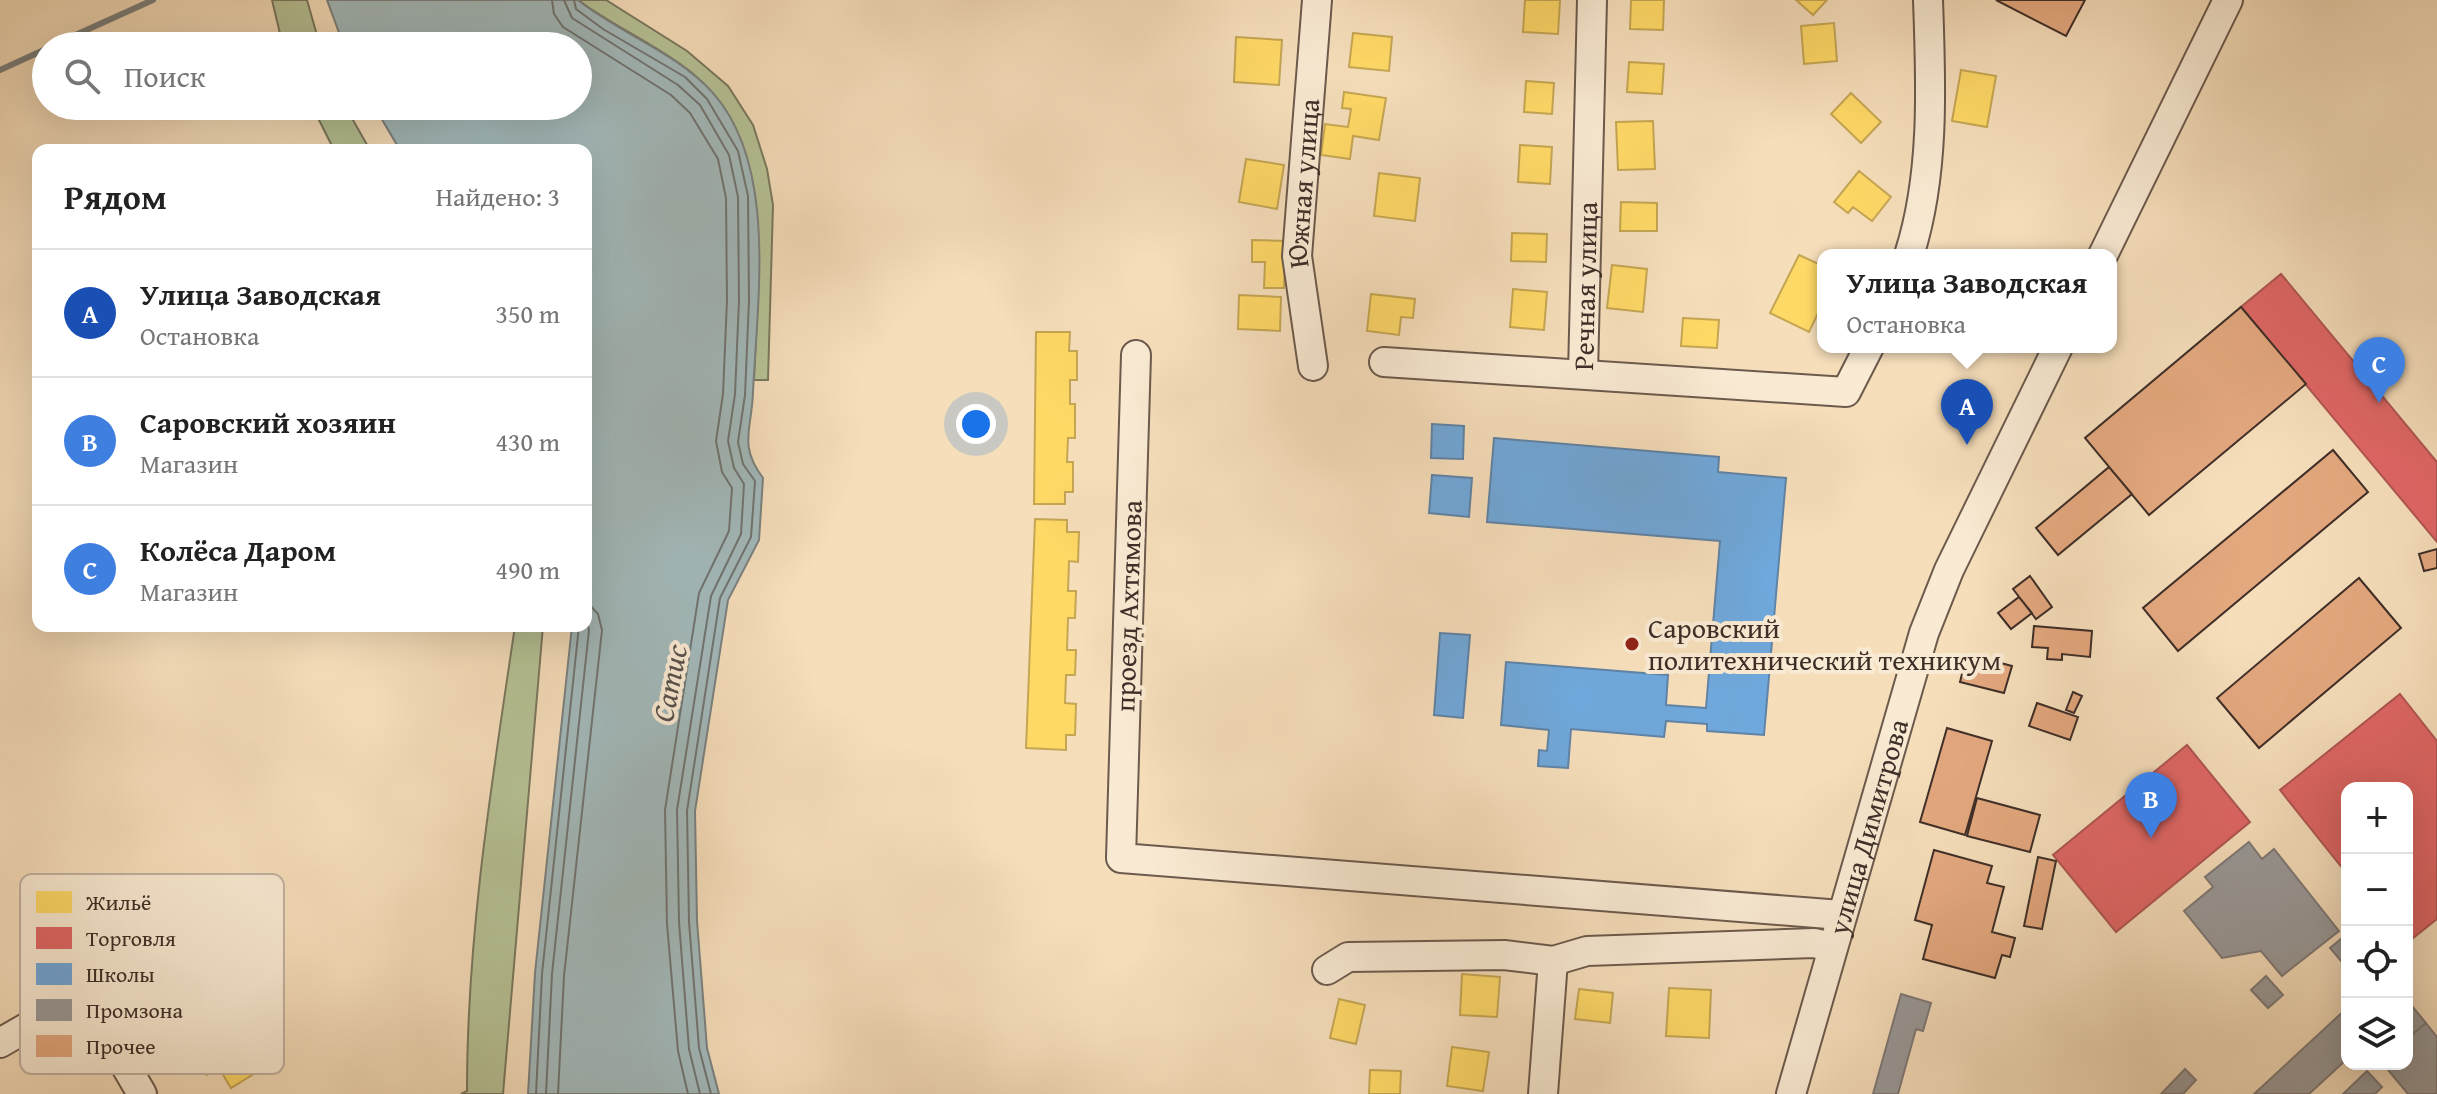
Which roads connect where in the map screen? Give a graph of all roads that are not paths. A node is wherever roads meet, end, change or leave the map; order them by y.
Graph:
1 (1317, 0) edge
2 (1592, 0) edge
3 (1928, 0) edge
4 (2228, 0) edge
5 (1911, 249) edge
6 (2106, 249) edge
7 (1866, 353) edge
8 (2055, 353) edge
9 (1136, 355) dead end
10 (1384, 362) dead end
11 (1313, 366) dead end
12 (1583, 374) junction
13 (1841, 915) junction
14 (1832, 947) junction
15 (1553, 961) junction
16 (1327, 970) dead end
17 (20, 1031) edge
18 (0, 1043) edge
19 (130, 1074) edge
20 (142, 1094) edge
21 (1543, 1094) edge
22 (1791, 1094) edge

1 - 11 street, Южная улица
2 - 12 street, Речная улица
3 - 5 street
4 - 6 street
7 - 12 street
8 - 13 street, улица Димитрова
9 - 13 street, проезд Ахтямова
10 - 12 street, Речная улица
13 - 14 street, улица Димитрова
14 - 15 street
14 - 22 street, улица Димитрова
15 - 16 street
15 - 21 street
17 - 18 street
19 - 20 street

